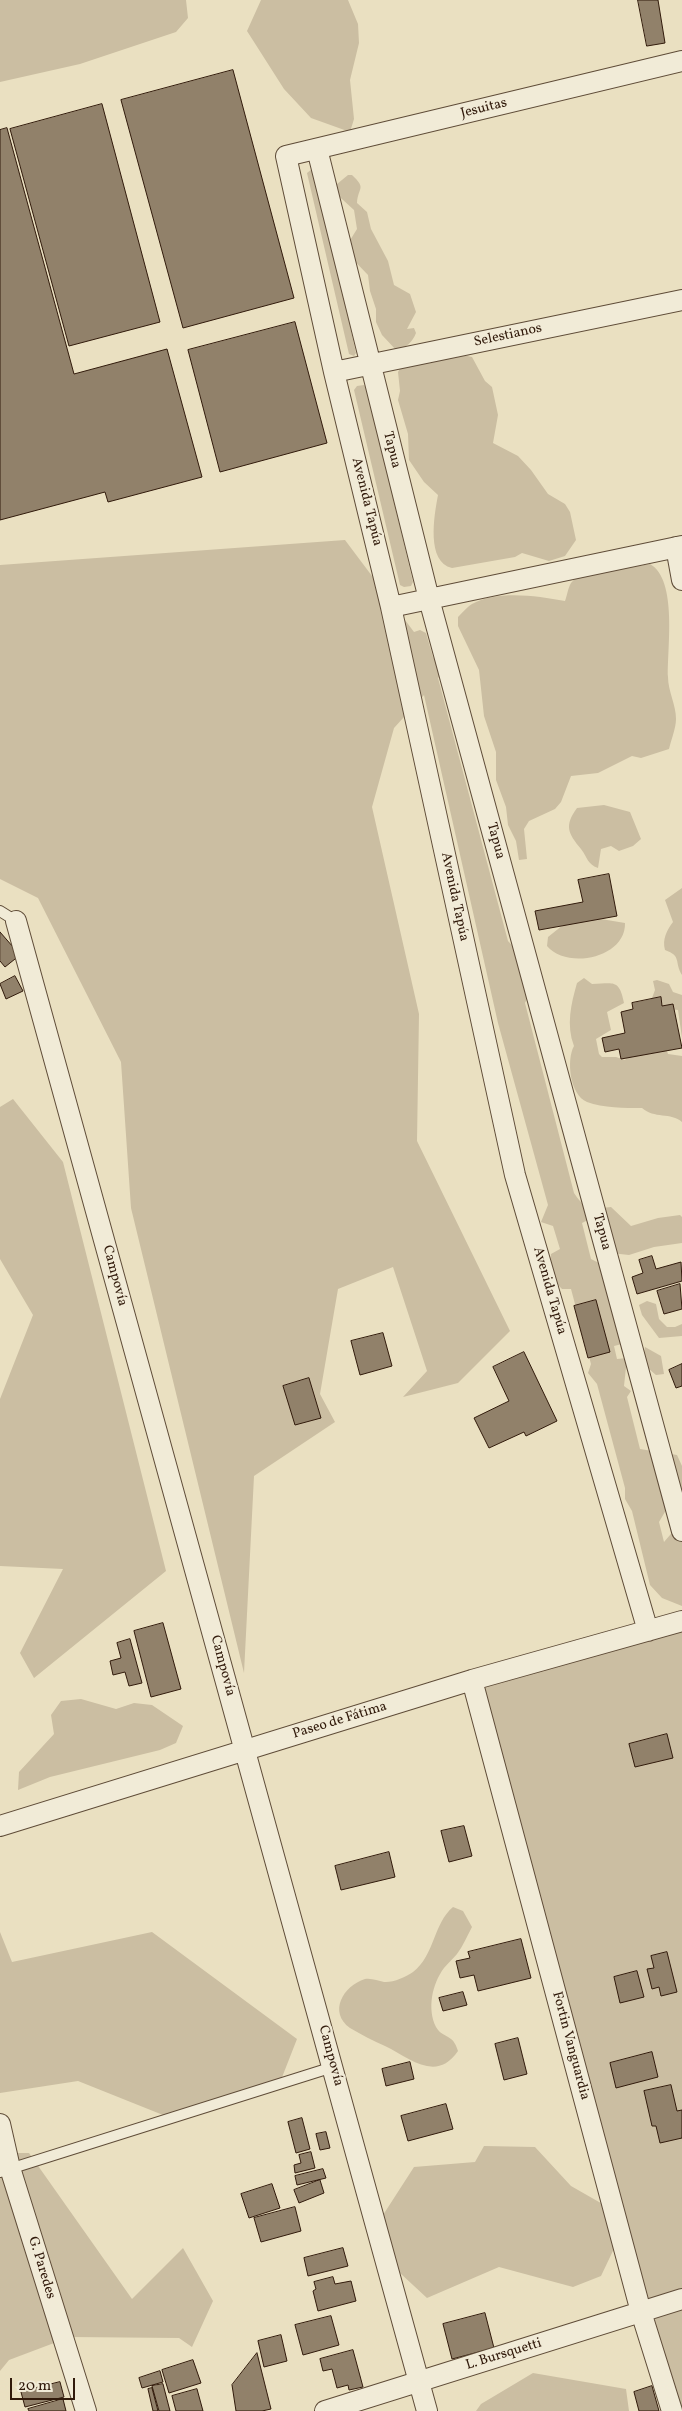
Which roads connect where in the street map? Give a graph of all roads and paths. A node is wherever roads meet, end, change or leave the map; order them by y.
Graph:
1 (682, 61) edge
2 (317, 149) junction
3 (286, 156) joint
4 (682, 300) edge
5 (370, 365) junction
6 (334, 372) junction
7 (679, 546) edge
8 (682, 580) edge
9 (429, 599) junction
10 (391, 607) junction
11 (8, 916) edge
12 (682, 1531) edge
13 (682, 1621) edge
14 (648, 1631) junction
15 (472, 1680) junction
16 (245, 1750) junction
17 (0, 1826) edge
18 (333, 2067) junction
19 (0, 2124) edge
20 (5, 2170) edge
21 (682, 2299) edge
22 (641, 2312) junction
23 (419, 2382) junction
24 (86, 2411) edge
25 (325, 2411) edge
26 (428, 2411) edge
27 (672, 2411) edge

1 - 2 street, Jesuitas
2 - 3 street, Jesuitas
2 - 5 street, Tapua
3 - 6 street, Avenida Tapúa
4 - 5 street, Selestianos
5 - 6 street, Selestianos
5 - 9 street, Tapua
6 - 10 street, Avenida Tapúa
7 - 8 street
7 - 9 street
9 - 10 street
9 - 12 street, Tapua
10 - 14 street, Avenida Tapúa
11 - 16 street, Campovía
13 - 14 street, Paseo de Fátima
14 - 15 street, Paseo de Fátima
15 - 16 street, Paseo de Fátima
15 - 22 street, Fortin Vanguardia
16 - 17 street, Paseo de Fátima
16 - 18 street, Campovía
18 - 20 lane
18 - 23 street, Campovía
19 - 20 street, G. Paredes
20 - 24 street, G. Paredes
21 - 22 street, L. Bursquetti
22 - 23 street, L. Bursquetti
22 - 27 street, Fortin Vanguardia
23 - 25 street, L. Bursquetti
23 - 26 street, Campovía

